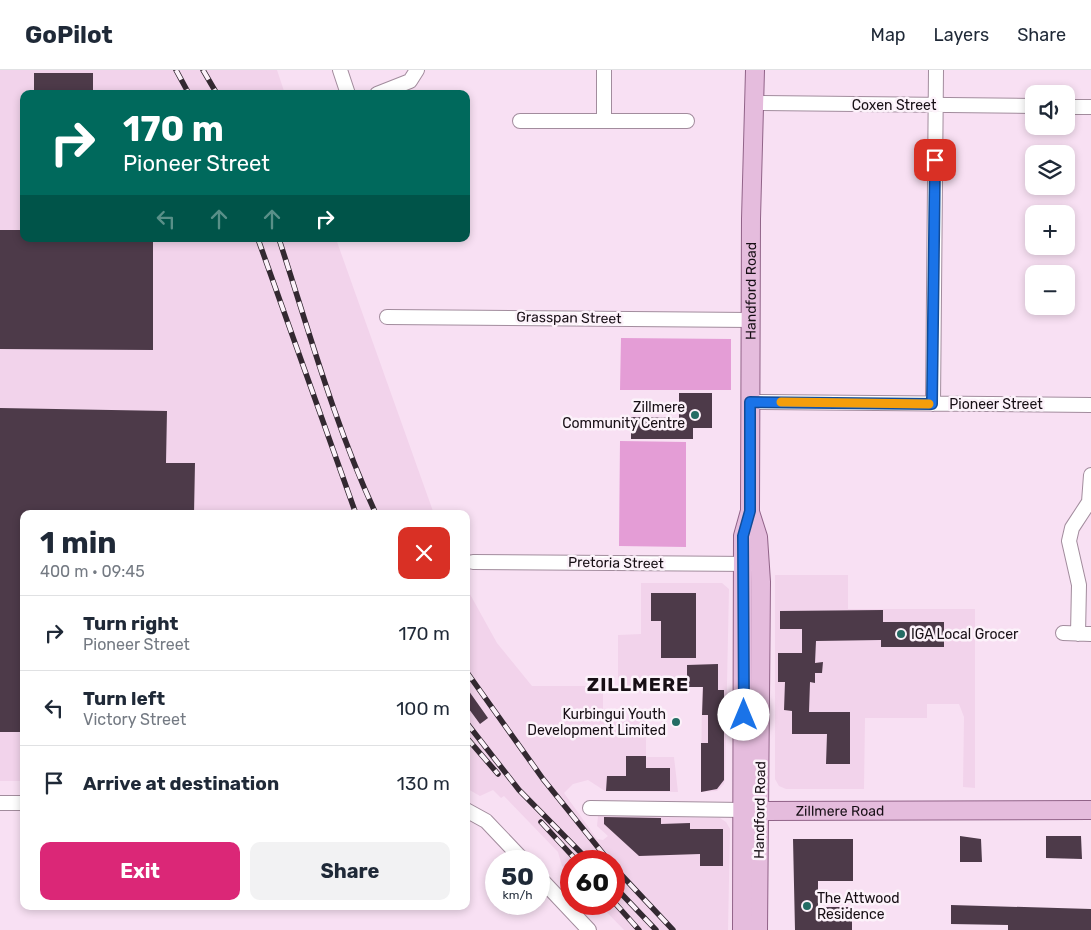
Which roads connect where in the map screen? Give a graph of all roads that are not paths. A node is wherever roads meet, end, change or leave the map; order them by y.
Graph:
1 (340, 70) edge
2 (417, 70) edge
3 (604, 70) edge
4 (755, 70) edge
5 (936, 70) edge
6 (347, 90) edge
7 (386, 90) edge
8 (755, 103) junction
9 (936, 106) junction
10 (1025, 106) edge
11 (1075, 107) edge
12 (1091, 107) edge
13 (520, 120) dead end
14 (604, 121) junction
15 (686, 122) dead end
16 (387, 317) dead end
17 (751, 320) junction
18 (750, 402) junction
19 (932, 404) junction
20 (1091, 405) edge
21 (1091, 475) edge
22 (473, 562) dead end
23 (752, 564) junction
24 (1063, 634) dead end
25 (1084, 634) edge
26 (0, 803) edge
27 (20, 803) edge
28 (590, 808) dead end
29 (1091, 810) edge
30 (752, 811) junction
31 (470, 812) edge
32 (513, 850) edge
33 (550, 889) edge
34 (589, 930) edge
35 (742, 930) edge
36 (758, 930) edge

1 - 6 street
2 - 7 street
3 - 14 street
4 - 8 main road, Handford Road
5 - 9 street
8 - 9 street, Coxen Street
8 - 17 main road, Handford Road
9 - 10 street, Coxen Street
9 - 19 street
11 - 12 street
13 - 14 street
14 - 15 street
16 - 17 street, Grasspan Street
17 - 18 main road, Handford Road
18 - 19 street, Pioneer Street
18 - 23 main road, Handford Road
19 - 20 street, Pioneer Street
21 - 25 street
22 - 23 street, Pretoria Street
23 - 30 main road, Handford Road
24 - 25 street
26 - 27 street
28 - 30 street, Zillmere Road
29 - 30 main road, Zillmere Road
30 - 35 main road, Handford Road
30 - 36 main road, Handford Road
31 - 32 street
33 - 34 street

